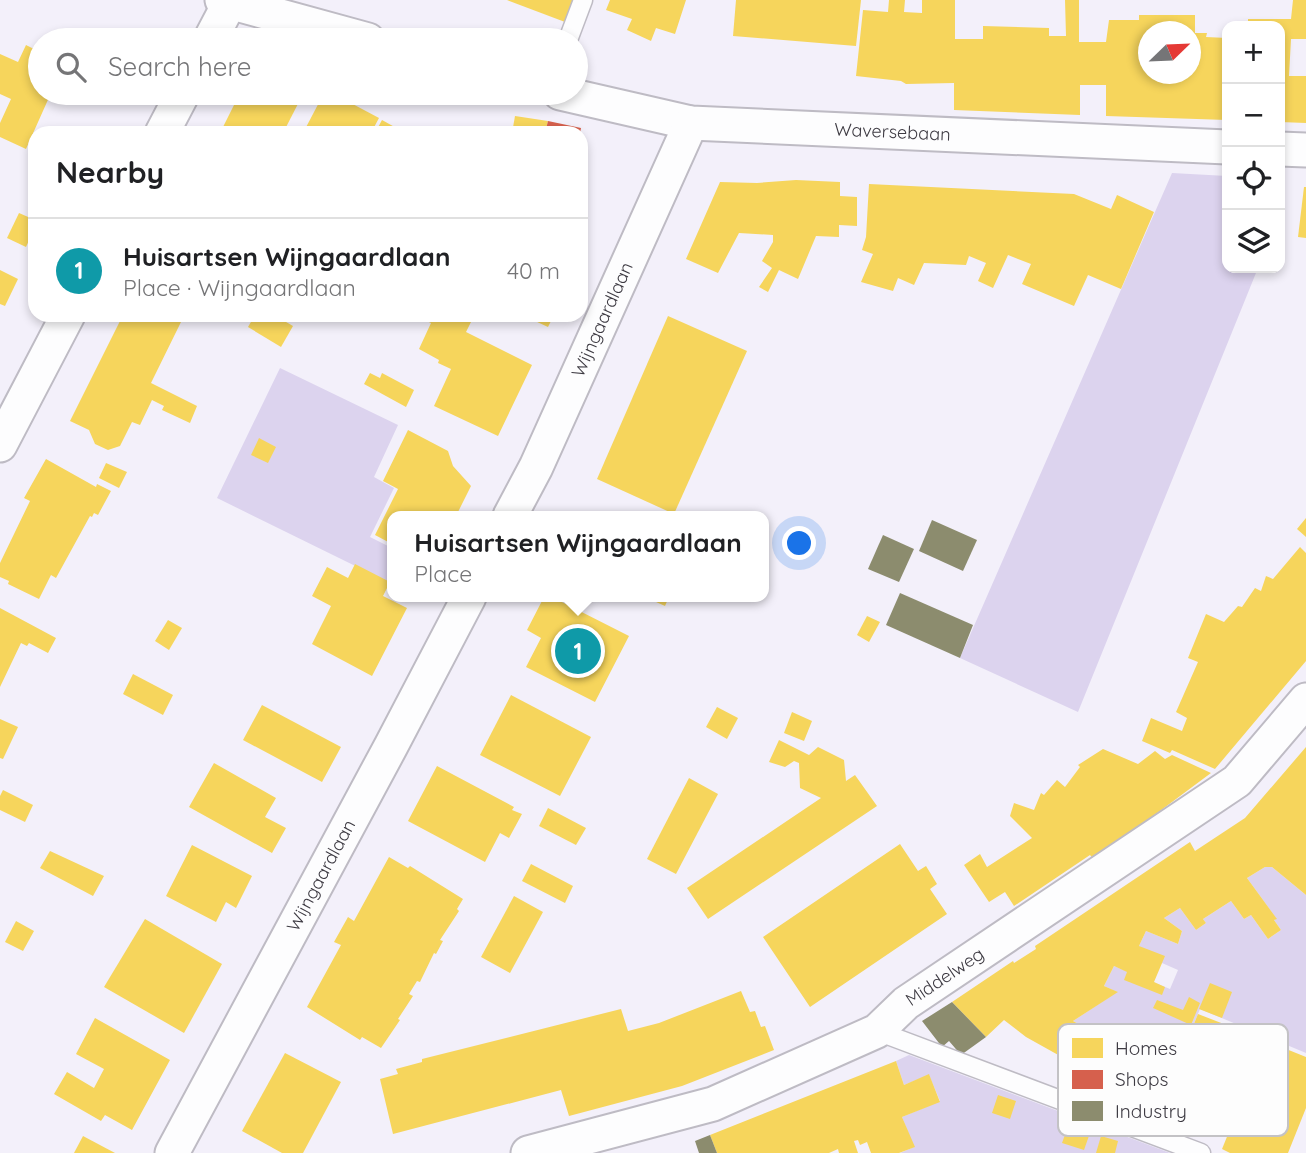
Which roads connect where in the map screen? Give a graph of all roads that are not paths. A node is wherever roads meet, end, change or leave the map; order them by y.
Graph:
1 (583, 0) edge
2 (226, 1) edge
3 (216, 28) edge
4 (324, 28) edge
5 (572, 28) edge
6 (588, 99) edge
7 (177, 105) edge
8 (691, 123) junction
9 (166, 126) edge
10 (1222, 147) edge
11 (1285, 149) edge
12 (1306, 150) edge
13 (64, 322) edge
14 (0, 445) edge
15 (513, 511) edge
16 (466, 602) edge
17 (1306, 700) edge
18 (877, 1031) junction
19 (1058, 1099) edge
20 (1156, 1136) edge
21 (172, 1153) edge
22 (528, 1153) edge
23 (1201, 1153) edge

1 - 5 lane
2 - 3 street
2 - 4 street
6 - 8 street, Waversebaan
7 - 9 street
8 - 10 street, Waversebaan
8 - 15 street, Wijngaardlaan
11 - 12 street
13 - 14 street
16 - 21 street, Wijngaardlaan
17 - 18 street, Middelweg
18 - 19 lane
18 - 22 street, Middelweg
20 - 23 lane

